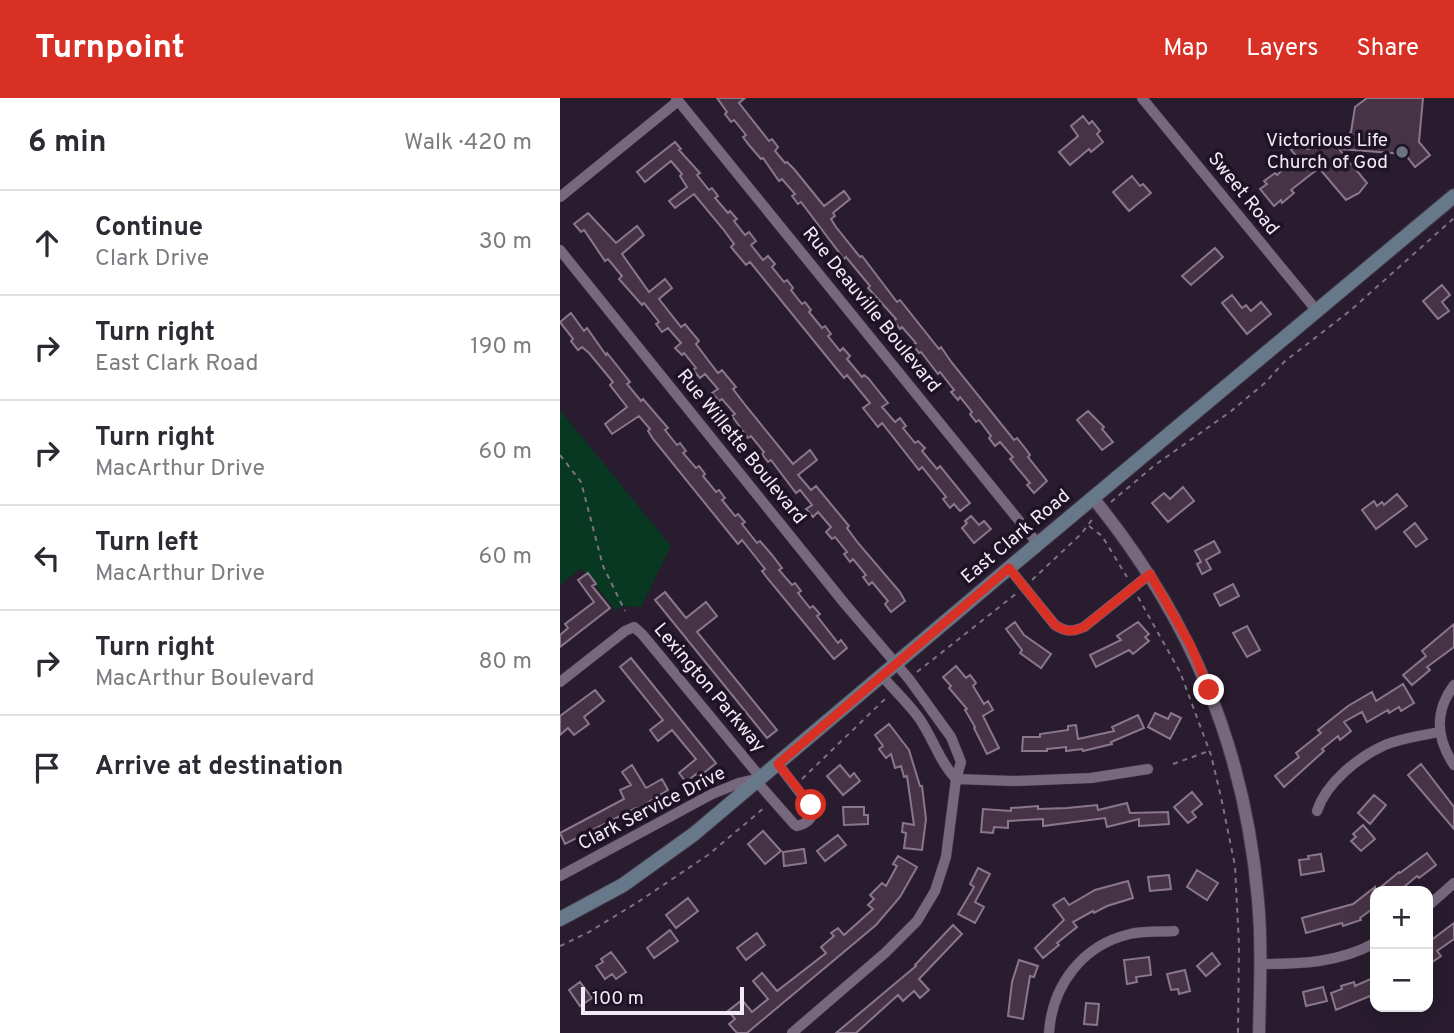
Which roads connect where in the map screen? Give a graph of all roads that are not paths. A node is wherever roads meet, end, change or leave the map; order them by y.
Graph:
1 (1142, 98) edge
2 (677, 100) edge
3 (560, 197) edge
4 (1454, 197) edge
5 (560, 250) edge
6 (1317, 311) junction
7 (1093, 498) junction
8 (1038, 544) junction
9 (1009, 568) junction
10 (1150, 574) junction
11 (896, 664) junction
12 (882, 676) junction
13 (560, 682) edge
14 (1454, 685) edge
15 (1438, 733) junction
16 (778, 764) junction
17 (1454, 765) edge
18 (1149, 769) dead end
19 (956, 779) junction
20 (759, 780) junction
21 (1317, 811) dead end
22 (560, 876) edge
23 (1454, 883) edge
24 (1433, 902) edge
25 (560, 919) edge
26 (1174, 931) dead end
27 (1370, 945) edge
28 (1260, 964) junction
29 (792, 1033) edge
30 (1049, 1033) edge
31 (1259, 1033) edge

1 - 6 street, Sweet Road
2 - 3 street
2 - 8 street, Rue Deauville Boulevard
4 - 6 main road, East Clark Road
5 - 11 street, Rue Willette Boulevard
6 - 7 main road, East Clark Road
7 - 8 main road, East Clark Road
7 - 10 street
8 - 9 main road, East Clark Road
9 - 10 street
9 - 11 main road, East Clark Road
10 - 28 street
11 - 12 main road, East Clark Road
11 - 19 street, Rue Willette Boulevard
12 - 16 main road, East Clark Road
12 - 19 street
13 - 20 street, Lexington Parkway
14 - 15 street
15 - 17 street
15 - 21 street
16 - 20 main road, East Clark Road
16 - 20 street
18 - 19 street
19 - 29 street, Rue Willette Boulevard
20 - 22 street, Clark Service Drive
20 - 25 main road, East Clark Road
23 - 24 street
26 - 30 street
27 - 28 street
28 - 31 street

